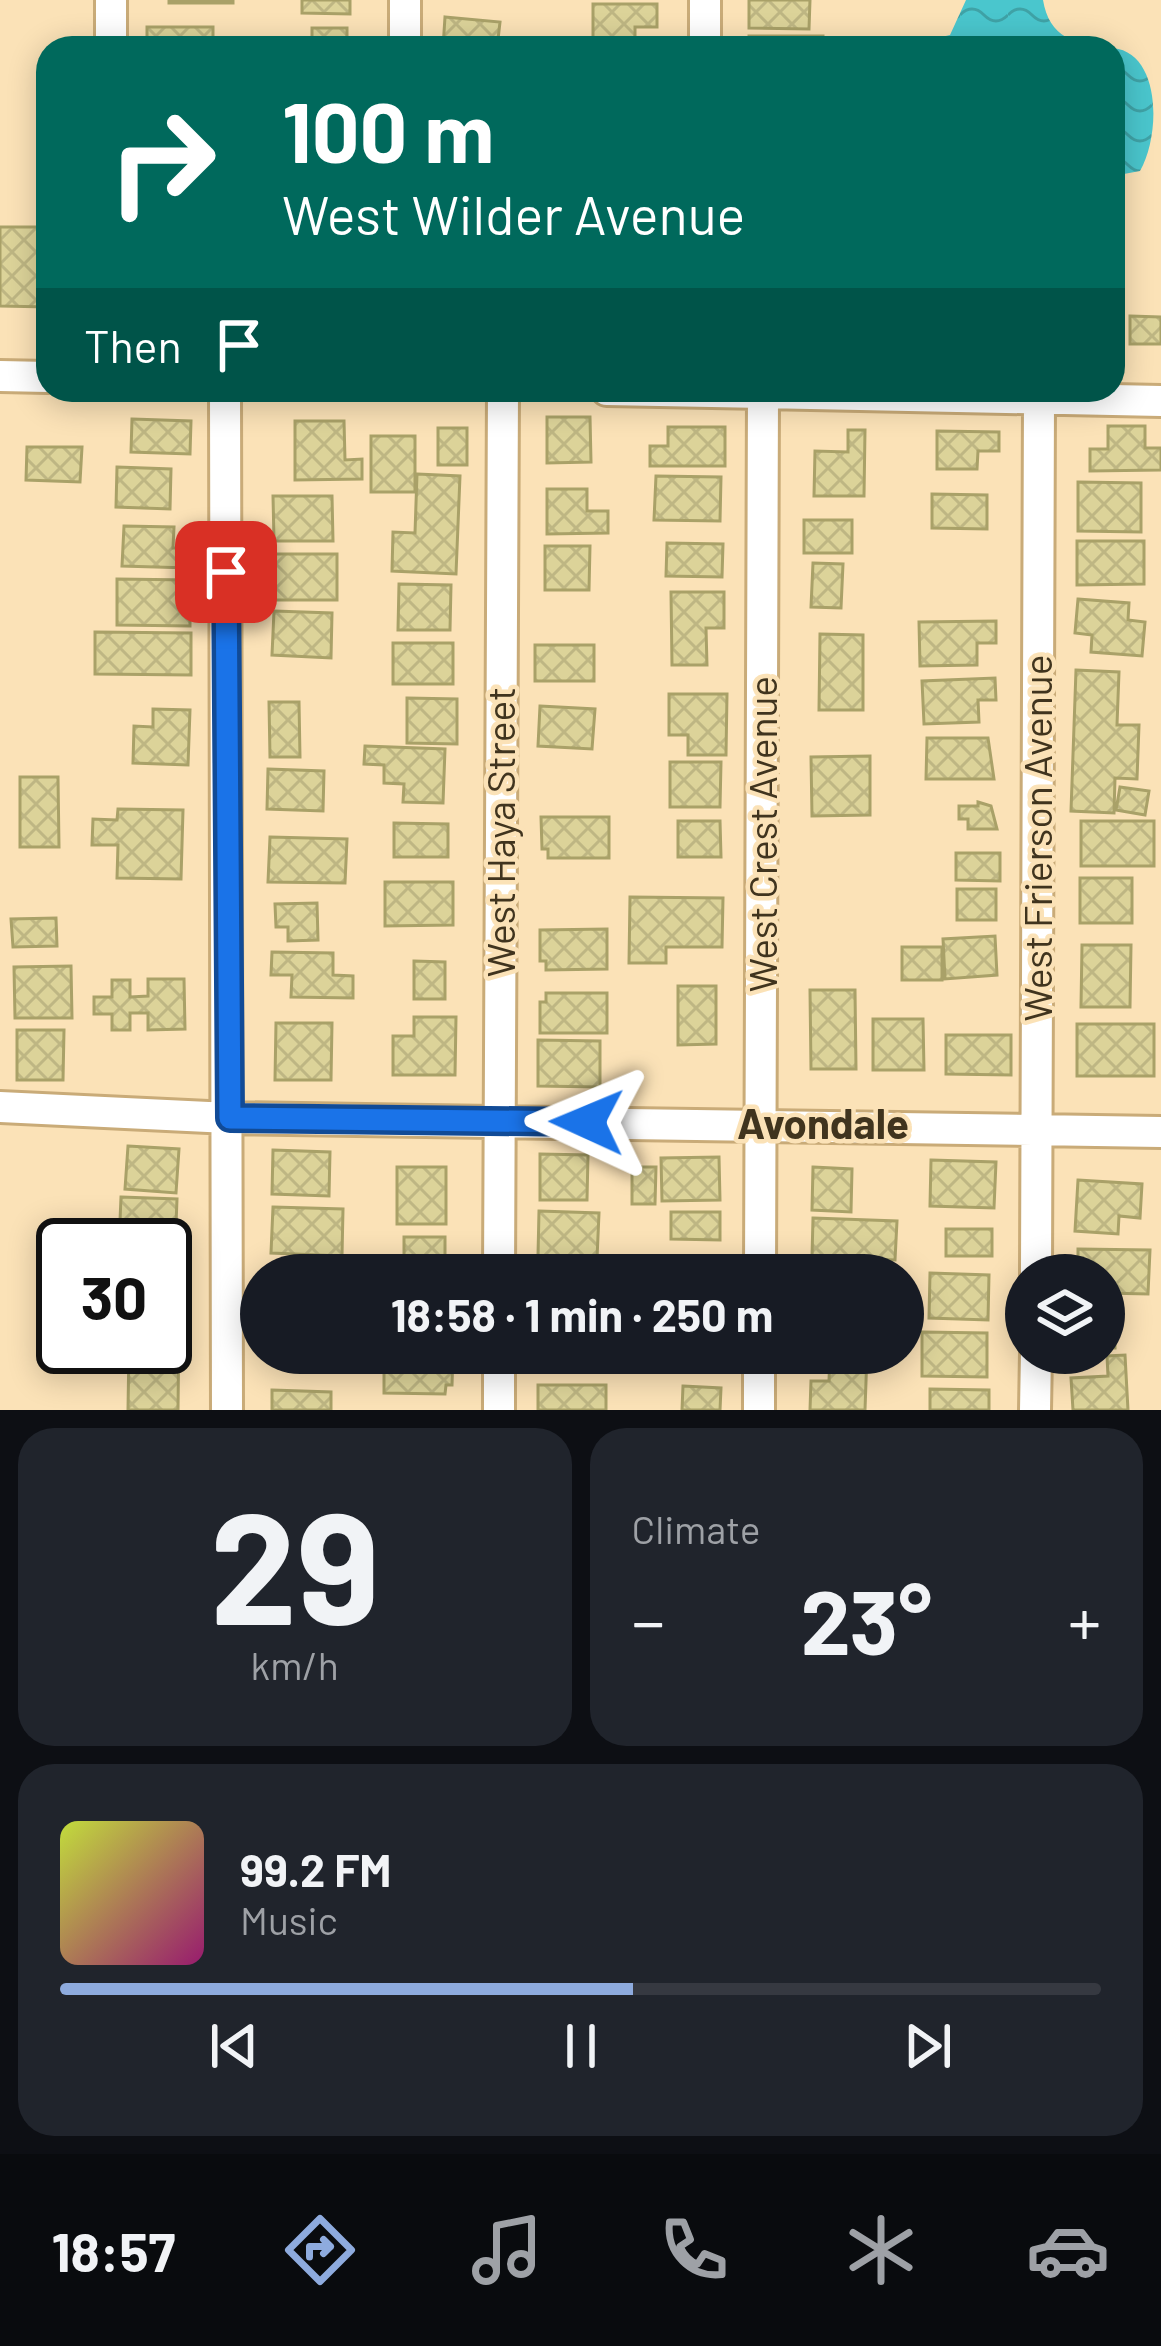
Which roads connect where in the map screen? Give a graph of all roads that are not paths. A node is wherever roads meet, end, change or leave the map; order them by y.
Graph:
1 (111, 0) edge
2 (405, 0) edge
3 (705, 0) edge
4 (111, 36) edge
5 (404, 36) edge
6 (705, 36) edge
7 (0, 376) edge
8 (36, 377) edge
9 (1125, 401) edge
10 (1161, 401) edge
11 (225, 402) edge
12 (503, 402) edge
13 (763, 402) edge
14 (1039, 402) edge
15 (0, 1107) edge
16 (230, 1118) junction
17 (500, 1121) junction
18 (762, 1125) junction
19 (1037, 1130) junction
20 (1161, 1132) edge
21 (499, 1254) edge
22 (760, 1254) edge
23 (1036, 1254) edge
24 (499, 1374) edge
25 (759, 1374) edge
26 (1036, 1374) edge
27 (227, 1410) edge
28 (499, 1410) edge
29 (759, 1410) edge
30 (1035, 1410) edge

1 - 4 street
2 - 5 street
3 - 6 street
7 - 8 street
9 - 10 street
11 - 16 street
12 - 17 street, West Haya Street
13 - 18 street, West Crest Avenue
14 - 19 street, West Frierson Avenue
15 - 16 street
16 - 17 street
16 - 27 street
17 - 18 street
17 - 21 street, West Haya Street
18 - 19 street
18 - 22 street, West Crest Avenue
19 - 20 street
19 - 23 street, West Frierson Avenue
24 - 28 street
25 - 29 street
26 - 30 street

